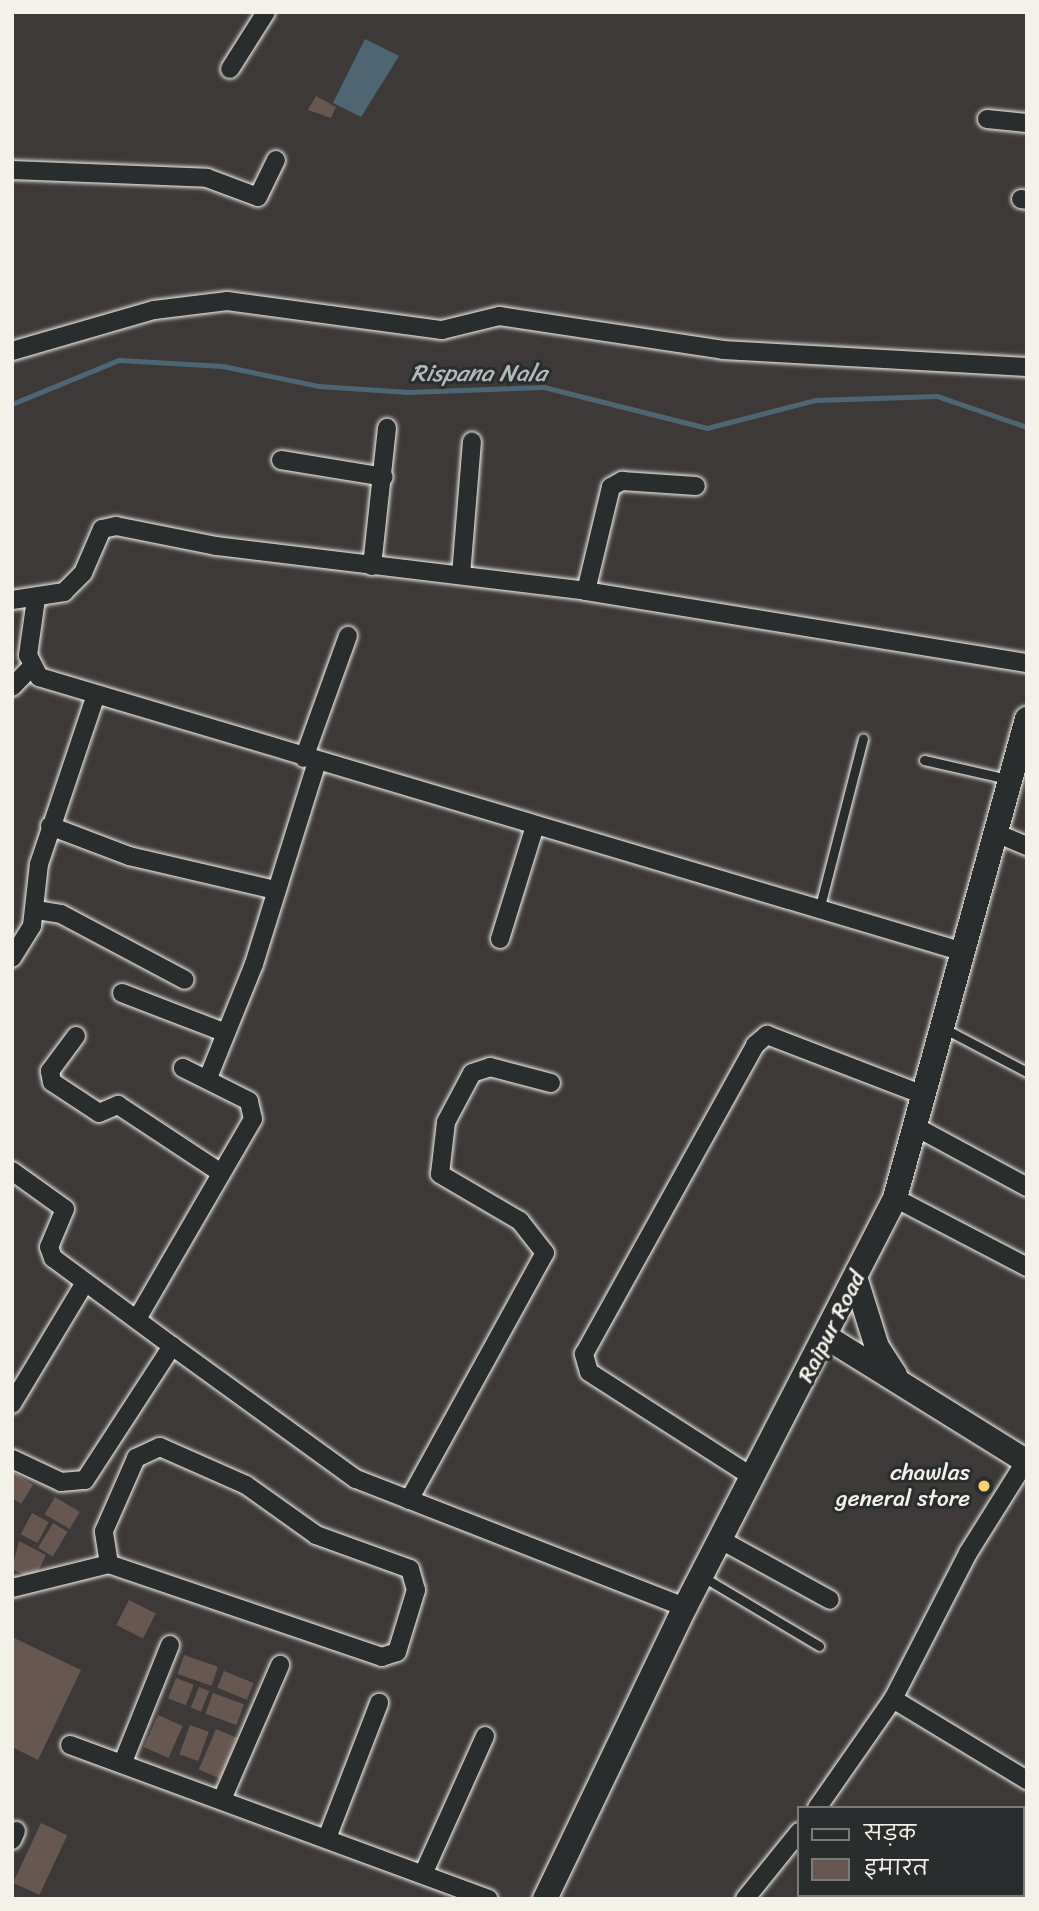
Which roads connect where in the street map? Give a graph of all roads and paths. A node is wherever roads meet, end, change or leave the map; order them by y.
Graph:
1 (266, 12) edge
2 (230, 69) dead end
3 (987, 119) dead end
4 (1027, 123) edge
5 (276, 159) dead end
6 (12, 170) edge
7 (12, 351) edge
8 (1027, 367) edge
9 (387, 428) dead end
10 (472, 441) dead end
11 (281, 460) dead end
12 (384, 477) junction
13 (696, 486) dead end
14 (372, 566) junction
15 (461, 575) junction
16 (586, 591) junction
17 (36, 599) junction
18 (12, 600) edge
19 (348, 636) dead end
20 (1027, 663) edge
21 (31, 667) junction
22 (12, 687) edge
23 (95, 698) junction
24 (1027, 719) edge
25 (863, 740) dead end
26 (311, 760) junction
27 (924, 760) dead end
28 (1010, 780) junction
29 (50, 826) junction
30 (534, 829) junction
31 (996, 833) junction
32 (1027, 846) edge
33 (275, 890) junction
34 (36, 910) junction
35 (819, 910) junction
36 (500, 939) dead end
37 (964, 952) junction
38 (12, 958) edge
39 (185, 980) dead end
40 (122, 993) dead end
41 (944, 1028) junction
42 (226, 1033) junction
43 (76, 1036) dead end
44 (183, 1068) dead end
45 (1027, 1072) edge
46 (208, 1078) junction
47 (551, 1083) dead end
48 (926, 1096) junction
49 (918, 1128) junction
50 (12, 1171) edge
51 (221, 1173) junction
52 (1027, 1187) edge
53 (895, 1198) junction
54 (1027, 1267) edge
55 (856, 1280) junction
56 (84, 1284) junction
57 (137, 1319) junction
58 (828, 1338) junction
59 (172, 1346) junction
60 (898, 1381) junction
61 (12, 1405) edge
62 (12, 1459) edge
63 (1026, 1460) edge
64 (754, 1478) junction
65 (409, 1500) junction
66 (721, 1540) junction
67 (109, 1564) junction
68 (702, 1576) junction
69 (12, 1588) edge
70 (830, 1600) dead end
71 (685, 1607) junction
72 (170, 1645) dead end
73 (819, 1646) dead end
74 (280, 1665) dead end
75 (893, 1699) junction
76 (379, 1703) dead end
77 (485, 1736) dead end
78 (70, 1745) dead end
79 (123, 1762) junction
80 (1027, 1780) edge
81 (223, 1797) junction
82 (818, 1806) edge
83 (797, 1834) edge
84 (327, 1838) junction
85 (425, 1872) junction
86 (489, 1899) edge
87 (545, 1899) edge
88 (744, 1899) edge

1 - 2 street
3 - 4 street
5 - 6 street
7 - 8 street
9 - 12 street
10 - 15 street
11 - 12 street
12 - 14 street
13 - 16 street
14 - 15 street
14 - 17 street
15 - 16 street
16 - 20 street
17 - 18 street
17 - 21 street
19 - 26 street
21 - 22 street
21 - 23 street
23 - 26 street
23 - 29 street
24 - 28 main road, Raipur Road
25 - 35 lane
26 - 30 street
26 - 33 street
27 - 28 lane
28 - 31 main road, Raipur Road
29 - 33 street
29 - 34 street
30 - 35 street
30 - 36 street
31 - 32 street
31 - 37 main road, Raipur Road
33 - 42 street
34 - 38 street
34 - 39 street
35 - 37 street
37 - 41 main road, Raipur Road
40 - 42 street
41 - 45 lane
41 - 48 main road, Raipur Road
42 - 46 street
43 - 51 street
44 - 46 street
46 - 51 street
47 - 65 street
48 - 49 main road, Raipur Road
48 - 64 street
49 - 52 street
49 - 53 main road, Raipur Road
50 - 56 street
51 - 57 street
53 - 54 street
53 - 55 main road, Raipur Road
55 - 58 main road, Raipur Road
55 - 60 main road
56 - 57 street
56 - 61 street
57 - 59 street
58 - 60 main road
58 - 64 main road, Raipur Road
59 - 62 street
59 - 65 street
60 - 63 main road
63 - 75 street
64 - 66 main road, Raipur Road
65 - 71 street
66 - 68 main road, Raipur Road
66 - 70 street
67 - 67 street
67 - 69 street
68 - 71 main road, Raipur Road
68 - 73 lane
71 - 87 main road, Raipur Road
72 - 79 street
74 - 81 street
75 - 80 street
75 - 82 street
76 - 84 street
77 - 85 street
78 - 79 street
79 - 81 street
81 - 84 street
83 - 88 street
84 - 85 street
85 - 86 street

